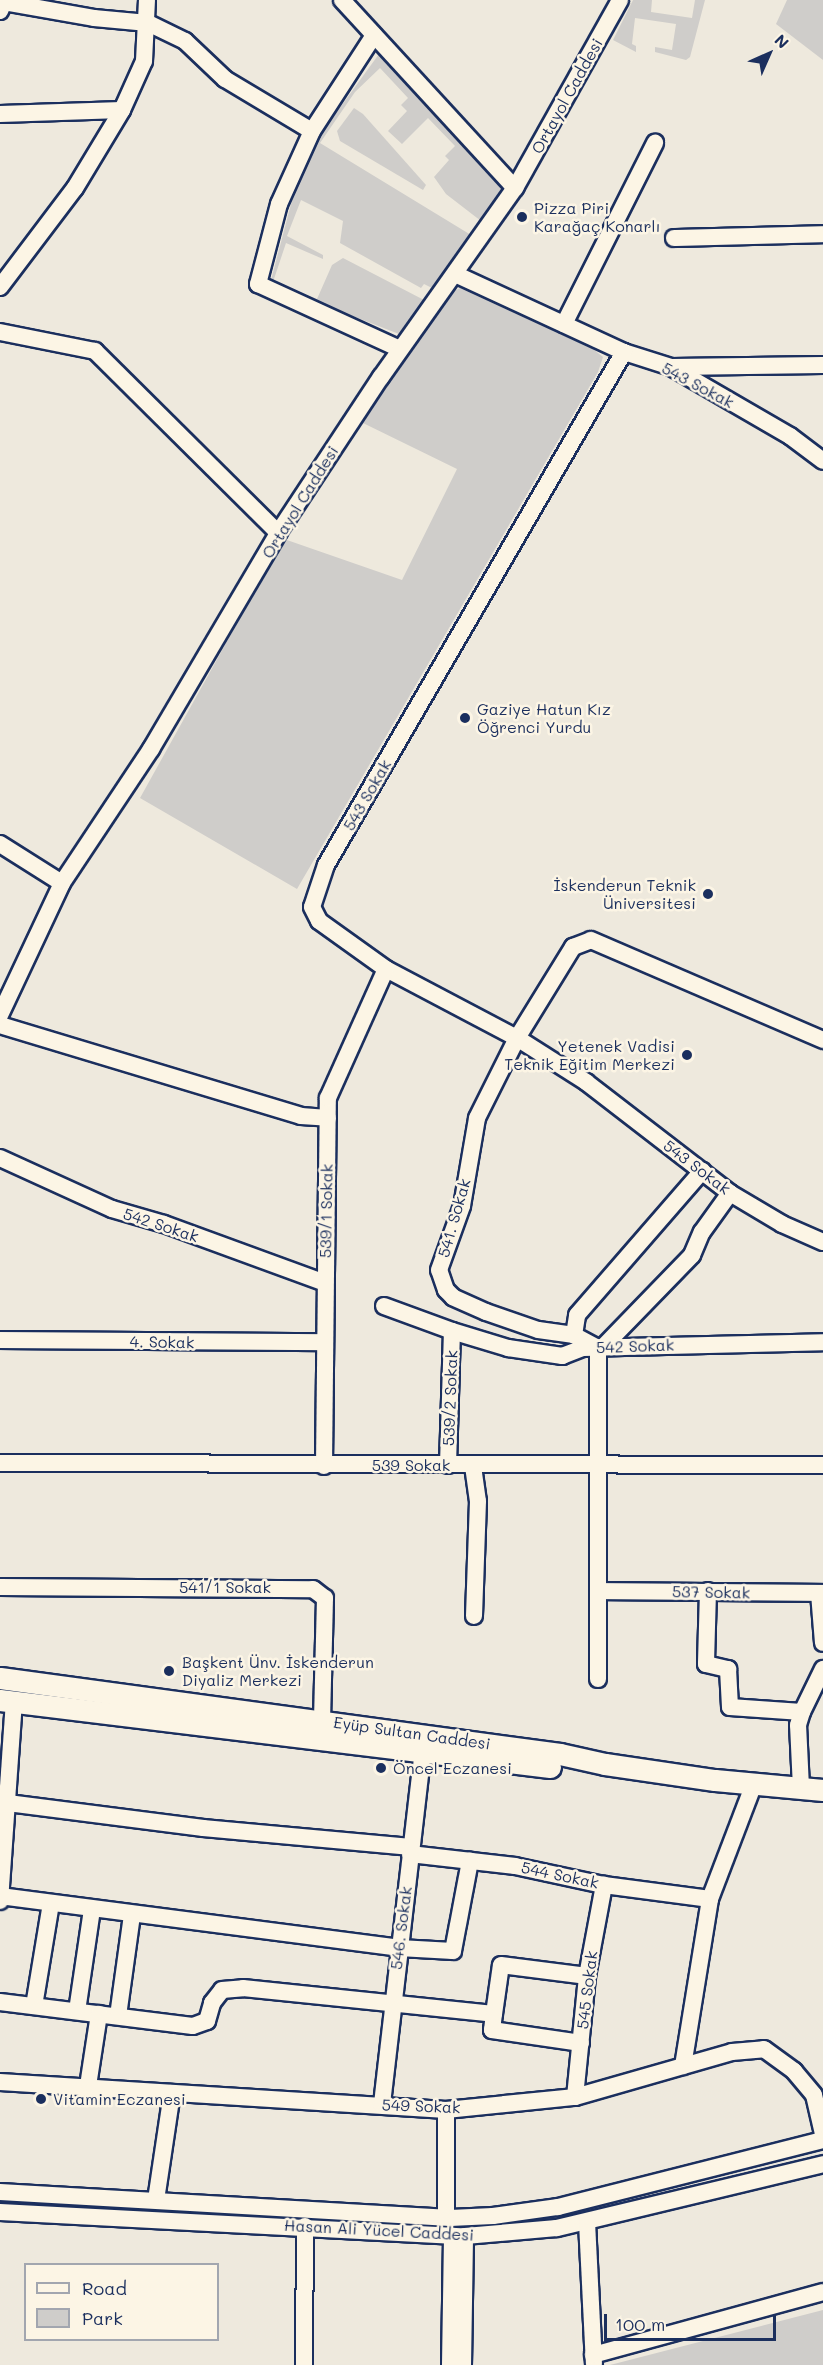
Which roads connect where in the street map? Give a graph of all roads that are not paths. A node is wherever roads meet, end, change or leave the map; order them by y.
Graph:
1 (147, 0) edge
2 (342, 0) edge
3 (620, 0) edge
4 (3, 4) edge
5 (148, 23) junction
6 (374, 35) junction
7 (122, 110) junction
8 (0, 114) edge
9 (312, 131) junction
10 (655, 143) dead end
11 (515, 188) junction
12 (823, 234) edge
13 (674, 238) dead end
14 (455, 274) junction
15 (0, 287) edge
16 (564, 324) junction
17 (0, 332) edge
18 (400, 349) junction
19 (624, 352) junction
20 (823, 365) edge
21 (671, 367) junction
22 (823, 461) edge
23 (278, 533) junction
24 (0, 844) edge
25 (62, 883) junction
26 (386, 969) junction
27 (0, 1016) edge
28 (0, 1025) edge
29 (517, 1038) junction
30 (823, 1040) edge
31 (328, 1118) junction
32 (0, 1158) edge
33 (702, 1171) junction
34 (730, 1193) junction
35 (823, 1242) edge
36 (325, 1283) junction
37 (384, 1306) dead end
38 (452, 1331) junction
39 (574, 1335) junction
40 (0, 1340) edge
41 (324, 1342) junction
42 (823, 1342) edge
43 (600, 1348) junction
44 (0, 1463) edge
45 (448, 1465) junction
46 (600, 1465) junction
47 (823, 1465) edge
48 (324, 1466) junction
49 (473, 1466) junction
50 (0, 1587) edge
51 (599, 1591) junction
52 (708, 1592) junction
53 (821, 1593) edge
54 (474, 1616) dead end
55 (823, 1643) edge
56 (823, 1669) edge
57 (0, 1678) edge
58 (598, 1679) dead end
59 (7, 1701) edge
60 (802, 1712) junction
61 (322, 1721) junction
62 (423, 1752) junction
63 (605, 1764) junction
64 (754, 1784) junction
65 (801, 1788) junction
66 (823, 1790) edge
67 (4, 1802) edge
68 (410, 1851) junction
69 (470, 1861) junction
70 (604, 1885) junction
71 (0, 1896) edge
72 (710, 1899) junction
73 (0, 1901) edge
74 (51, 1903) junction
75 (92, 1910) junction
76 (132, 1915) junction
77 (399, 1948) junction
78 (587, 1976) junction
79 (0, 2002) edge
80 (392, 2004) junction
81 (34, 2006) junction
82 (77, 2011) junction
83 (99, 2014) junction
84 (494, 2014) junction
85 (118, 2016) junction
86 (581, 2043) junction
87 (683, 2066) junction
88 (0, 2082) edge
89 (88, 2086) junction
90 (172, 2093) junction
91 (575, 2097) junction
92 (382, 2104) junction
93 (446, 2110) junction
94 (823, 2133) edge
95 (823, 2140) edge
96 (823, 2164) edge
97 (0, 2192) edge
98 (156, 2200) junction
99 (0, 2212) edge
100 (446, 2217) junction
101 (587, 2222) junction
102 (305, 2226) junction
103 (458, 2237) junction
104 (823, 2292) edge
105 (594, 2360) edge
106 (304, 2365) edge
107 (450, 2365) edge
108 (463, 2365) edge

1 - 5 street
2 - 6 street
3 - 11 street, Ortayol Caddesi
4 - 5 street
5 - 7 street
5 - 9 street
6 - 9 street
6 - 11 street
7 - 8 street
7 - 15 street
9 - 18 street
10 - 16 street
11 - 14 street, Ortayol Caddesi
12 - 13 street
14 - 16 street
14 - 18 street, Ortayol Caddesi
16 - 19 street
17 - 23 street
18 - 23 street, Ortayol Caddesi
19 - 21 street, 543 Sokak
19 - 26 street, 543 Sokak
20 - 21 street
21 - 22 street, 543 Sokak
23 - 25 street, Ortayol Caddesi
24 - 25 street
25 - 27 street, Ortayol Caddesi
26 - 29 street, 543 Sokak
26 - 31 street, 539/1 Sokak
28 - 31 street
29 - 30 street, 541. Sokak
29 - 33 street, 543 Sokak
29 - 39 street, 541. Sokak
31 - 36 street, 539/1 Sokak
32 - 36 street, 542 Sokak
33 - 34 street, 543 Sokak
33 - 39 street
34 - 35 street, 543 Sokak
34 - 43 street
36 - 41 street, 539/1 Sokak
37 - 38 street, 542 Sokak
38 - 43 street, 542 Sokak
38 - 45 street, 539/2 Sokak
39 - 43 street, 541. Sokak
40 - 41 street, 4. Sokak
41 - 48 street, 539/1 Sokak
42 - 43 street, 542 Sokak
43 - 46 street
44 - 48 street, 539 Sokak
45 - 48 street, 539 Sokak
45 - 49 street, 539 Sokak
46 - 47 street, 539 Sokak
46 - 49 street, 539 Sokak
46 - 51 street
49 - 54 street
50 - 61 street, 541/1 Sokak
51 - 52 street, 537 Sokak
51 - 58 street
52 - 53 street, 537 Sokak
52 - 60 street
53 - 55 street
56 - 60 street
57 - 61 main road, Eyüp Sultan Caddesi
59 - 62 main road
59 - 67 street
60 - 65 street
61 - 63 main road, Eyüp Sultan Caddesi
62 - 63 main road
62 - 68 street, 546. Sokak
63 - 64 main road, Eyüp Sultan Caddesi
64 - 65 main road, Eyüp Sultan Caddesi
64 - 72 street
65 - 66 main road, Eyüp Sultan Caddesi
67 - 68 street, 544 Sokak
67 - 71 street
68 - 69 street, 544 Sokak
68 - 77 street, 546. Sokak
69 - 70 street, 544 Sokak
69 - 77 street
70 - 72 street, 544 Sokak
70 - 78 street, 545 Sokak
71 - 73 street
71 - 74 street
72 - 87 street
74 - 75 street
74 - 81 street
75 - 76 street
75 - 82 street
76 - 77 street
76 - 85 street
77 - 80 street, 546. Sokak
78 - 84 street
78 - 86 street, 545 Sokak
79 - 81 street
80 - 84 street
80 - 85 street
80 - 92 street, 546. Sokak
81 - 82 street
82 - 83 street
83 - 85 street
83 - 89 street
84 - 86 street
86 - 91 street, 545 Sokak
87 - 91 street, 549 Sokak
87 - 94 street, 549 Sokak
88 - 89 street, 549 Sokak
89 - 90 street, 549 Sokak
90 - 92 street, 549 Sokak
90 - 98 street
91 - 93 street, 549 Sokak
92 - 93 street, 549 Sokak
93 - 100 street
95 - 100 street
96 - 101 street, Hasan Ali Yücel Caddesi
97 - 98 street
98 - 100 street
99 - 102 street, Hasan Ali Yücel Caddesi
101 - 103 street, Hasan Ali Yücel Caddesi
101 - 105 street
102 - 103 street, Hasan Ali Yücel Caddesi
102 - 106 street
103 - 107 street
103 - 108 street
104 - 105 street

